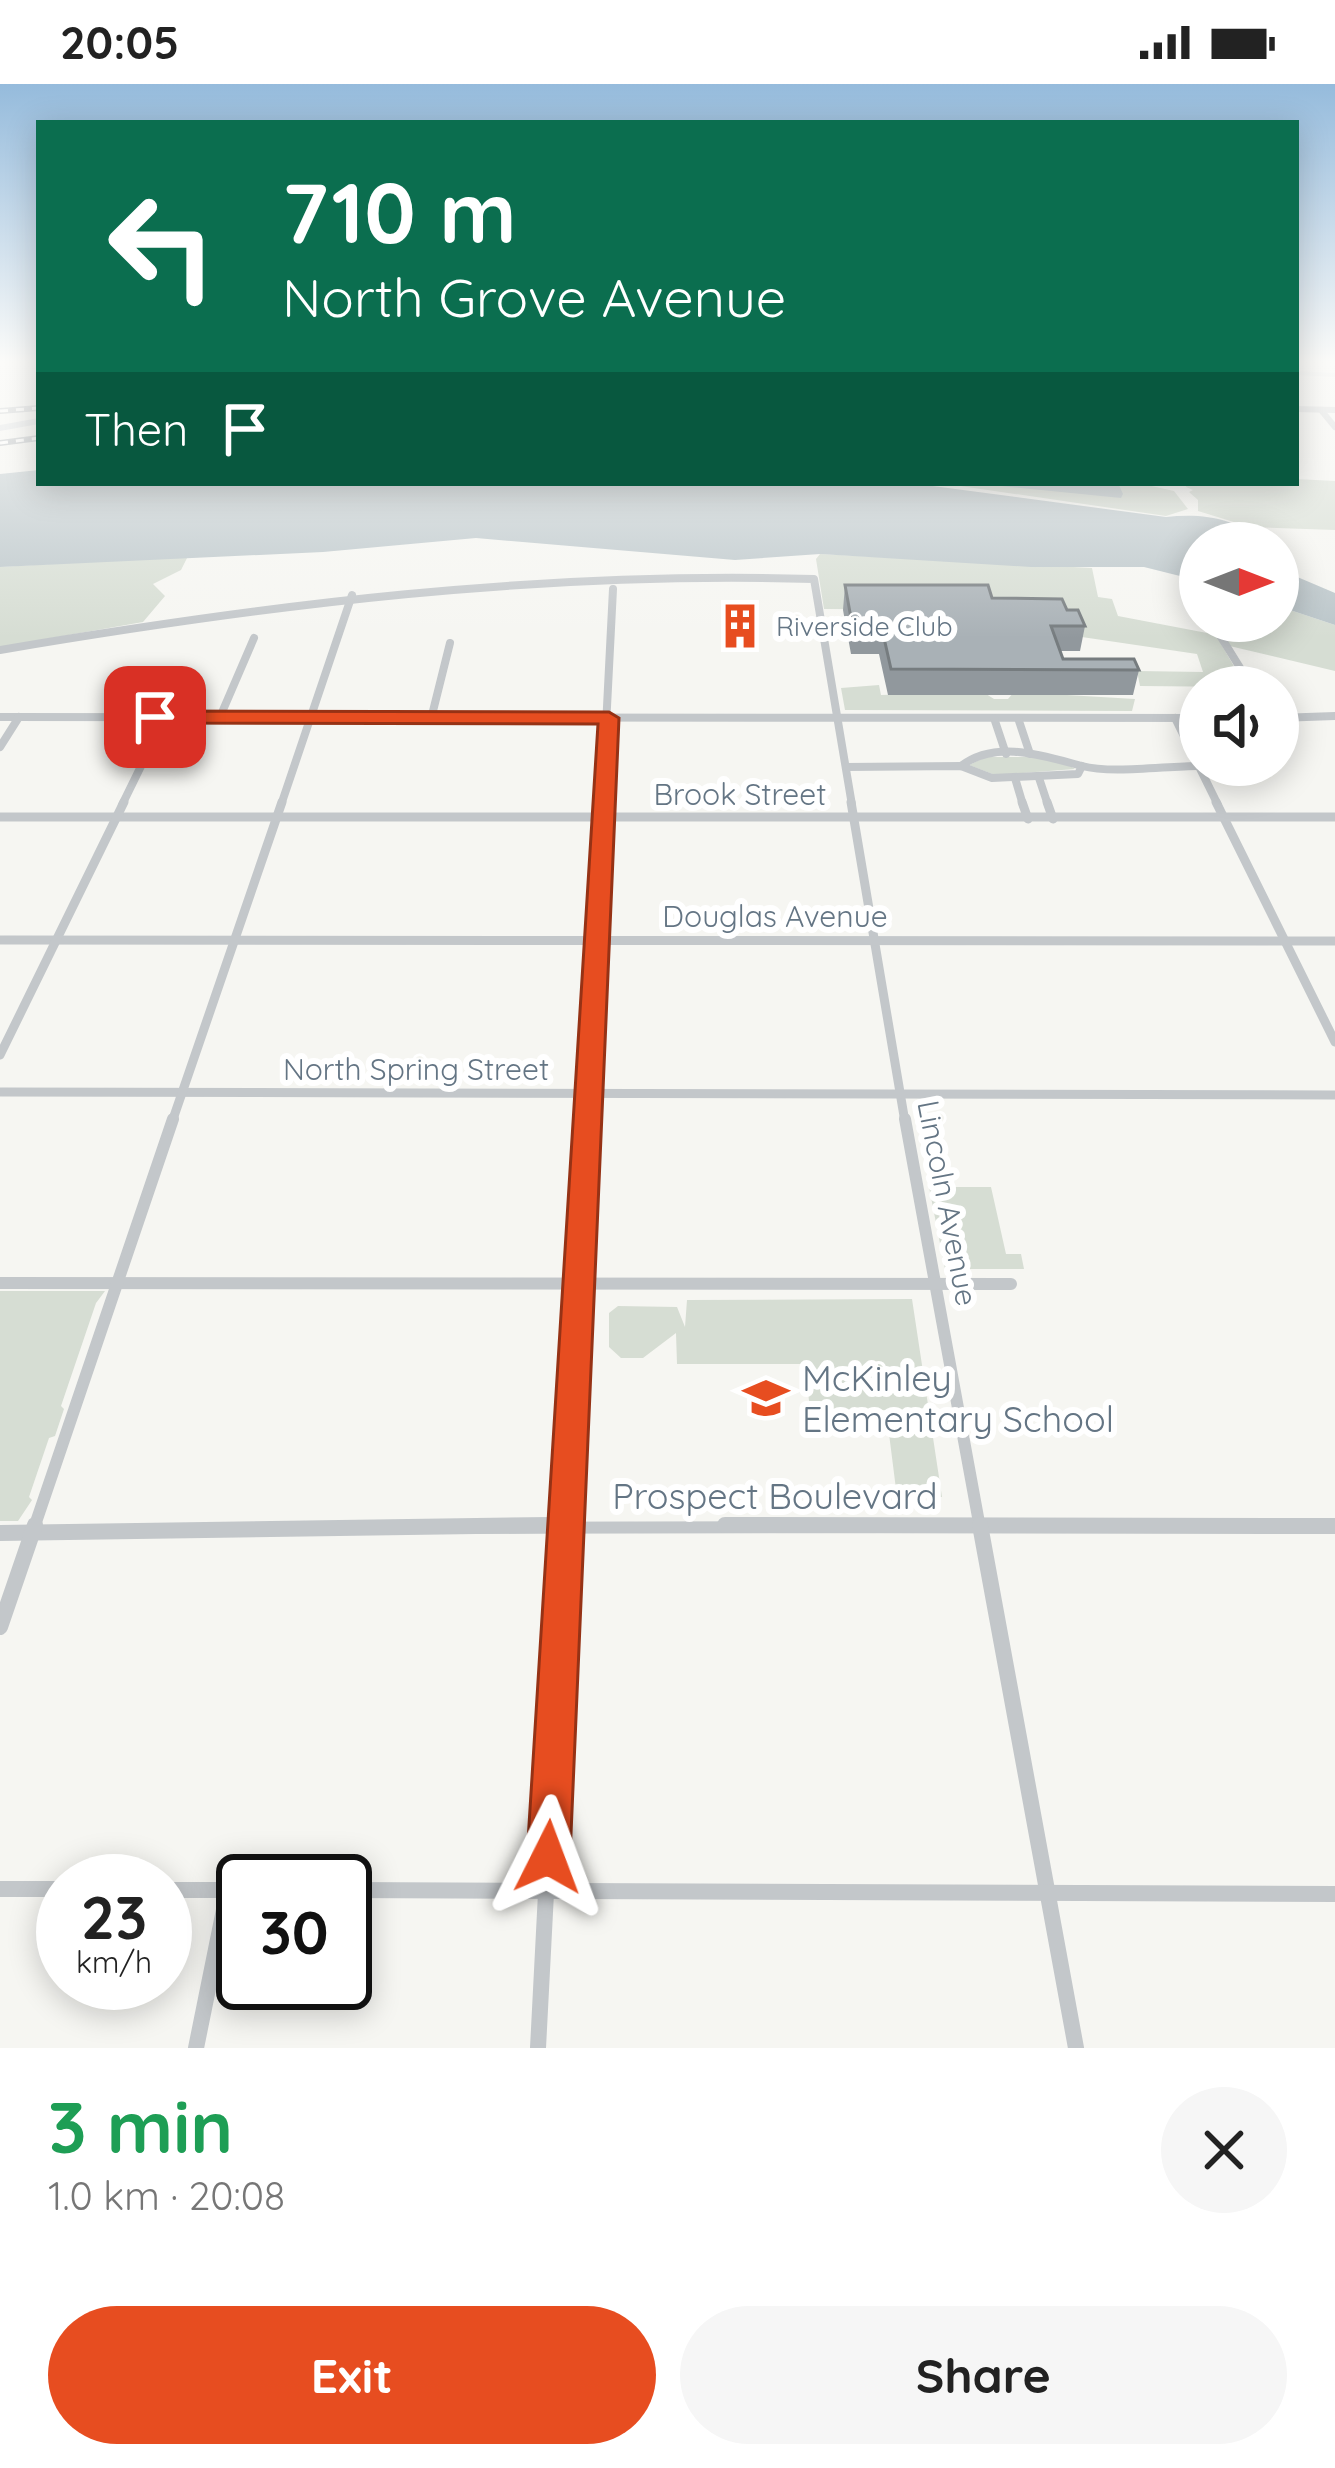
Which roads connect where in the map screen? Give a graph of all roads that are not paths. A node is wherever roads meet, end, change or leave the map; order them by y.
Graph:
1 (614, 589) dead end
2 (352, 595) junction
3 (254, 638) dead end
4 (450, 643) dead end
5 (0, 650) edge
6 (1335, 716) edge
7 (0, 717) edge
8 (19, 717) junction
9 (165, 717) junction
10 (220, 717) junction
11 (1299, 717) edge
12 (310, 718) junction
13 (431, 718) junction
14 (609, 718) junction
15 (839, 718) junction
16 (994, 718) junction
17 (1018, 718) junction
18 (1174, 718) junction
19 (1179, 718) edge
20 (1179, 728) edge
21 (0, 747) edge
22 (1006, 754) junction
23 (1030, 754) junction
24 (961, 766) junction
25 (1082, 766) junction
26 (1179, 766) edge
27 (846, 767) junction
28 (1015, 778) junction
29 (1039, 778) junction
30 (1208, 786) edge
31 (0, 817) edge
32 (117, 818) junction
33 (277, 818) junction
34 (603, 818) junction
35 (1223, 818) junction
36 (1335, 818) edge
37 (855, 819) junction
38 (1028, 819) junction
39 (1052, 819) junction
40 (0, 940) edge
41 (56, 940) junction
42 (235, 940) junction
43 (597, 940) junction
44 (874, 940) junction
45 (1283, 940) junction
46 (1335, 940) edge
47 (1335, 1042) edge
48 (0, 1055) edge
49 (0, 1092) edge
50 (183, 1092) junction
51 (590, 1094) junction
52 (901, 1095) junction
53 (1335, 1095) edge
54 (0, 1283) edge
55 (118, 1283) junction
56 (936, 1284) junction
57 (1011, 1284) dead end
58 (579, 1285) junction
59 (566, 1525) junction
60 (981, 1525) junction
61 (1335, 1526) edge
62 (0, 1533) edge
63 (33, 1533) junction
64 (0, 1628) edge
65 (0, 1889) edge
66 (36, 1889) edge
67 (372, 1890) edge
68 (547, 1890) junction
69 (1048, 1892) junction
70 (1335, 1894) edge
71 (216, 1969) edge
72 (196, 2048) edge
73 (538, 2048) edge
74 (1076, 2048) edge

1 - 14 street
2 - 5 street
2 - 12 street
2 - 15 street, Lincoln Avenue
3 - 10 street
4 - 13 street
6 - 11 street
7 - 8 street
8 - 9 street
8 - 21 street
9 - 10 street
9 - 32 street
10 - 12 street
12 - 13 street
12 - 33 street
13 - 14 street
14 - 15 street
14 - 34 street
15 - 16 street
15 - 27 street, Lincoln Avenue
16 - 17 street
16 - 22 street
17 - 18 street
17 - 23 street
18 - 19 street
18 - 20 street
22 - 23 street
22 - 24 street
23 - 25 street
24 - 27 street
24 - 28 street
25 - 26 street
25 - 29 street
27 - 37 street, Lincoln Avenue
28 - 29 street
28 - 38 street
29 - 39 street
30 - 35 street
31 - 32 street, Brook Street
32 - 33 street, Brook Street
32 - 41 street
33 - 34 street, Brook Street
33 - 42 street
34 - 37 street, Brook Street
34 - 43 street
35 - 36 street, Brook Street
35 - 39 street, Brook Street
35 - 45 street
37 - 38 street, Brook Street
37 - 44 street, Lincoln Avenue
38 - 39 street, Brook Street
40 - 41 street, Douglas Avenue
41 - 42 street, Douglas Avenue
41 - 48 street
42 - 43 street, Douglas Avenue
42 - 50 street
43 - 44 street, Douglas Avenue
43 - 51 street
44 - 45 street, Douglas Avenue
44 - 52 street, Lincoln Avenue
45 - 46 street, Douglas Avenue
45 - 47 street
49 - 50 street, North Spring Street
50 - 51 street, North Spring Street
50 - 55 street
51 - 52 street, North Spring Street
51 - 58 street
52 - 53 street, North Spring Street
52 - 56 street, Lincoln Avenue
54 - 55 street
55 - 58 street
55 - 63 street
56 - 57 street
56 - 58 street
56 - 60 street, Lincoln Avenue
58 - 59 street
59 - 60 street, Prospect Boulevard
59 - 63 street, Prospect Boulevard
59 - 68 street
60 - 61 street, Prospect Boulevard
60 - 69 street, Lincoln Avenue
62 - 63 street, Prospect Boulevard
63 - 64 street
65 - 66 street
67 - 68 street
68 - 69 street
68 - 73 street
69 - 70 street
69 - 74 street, Lincoln Avenue
71 - 72 street

